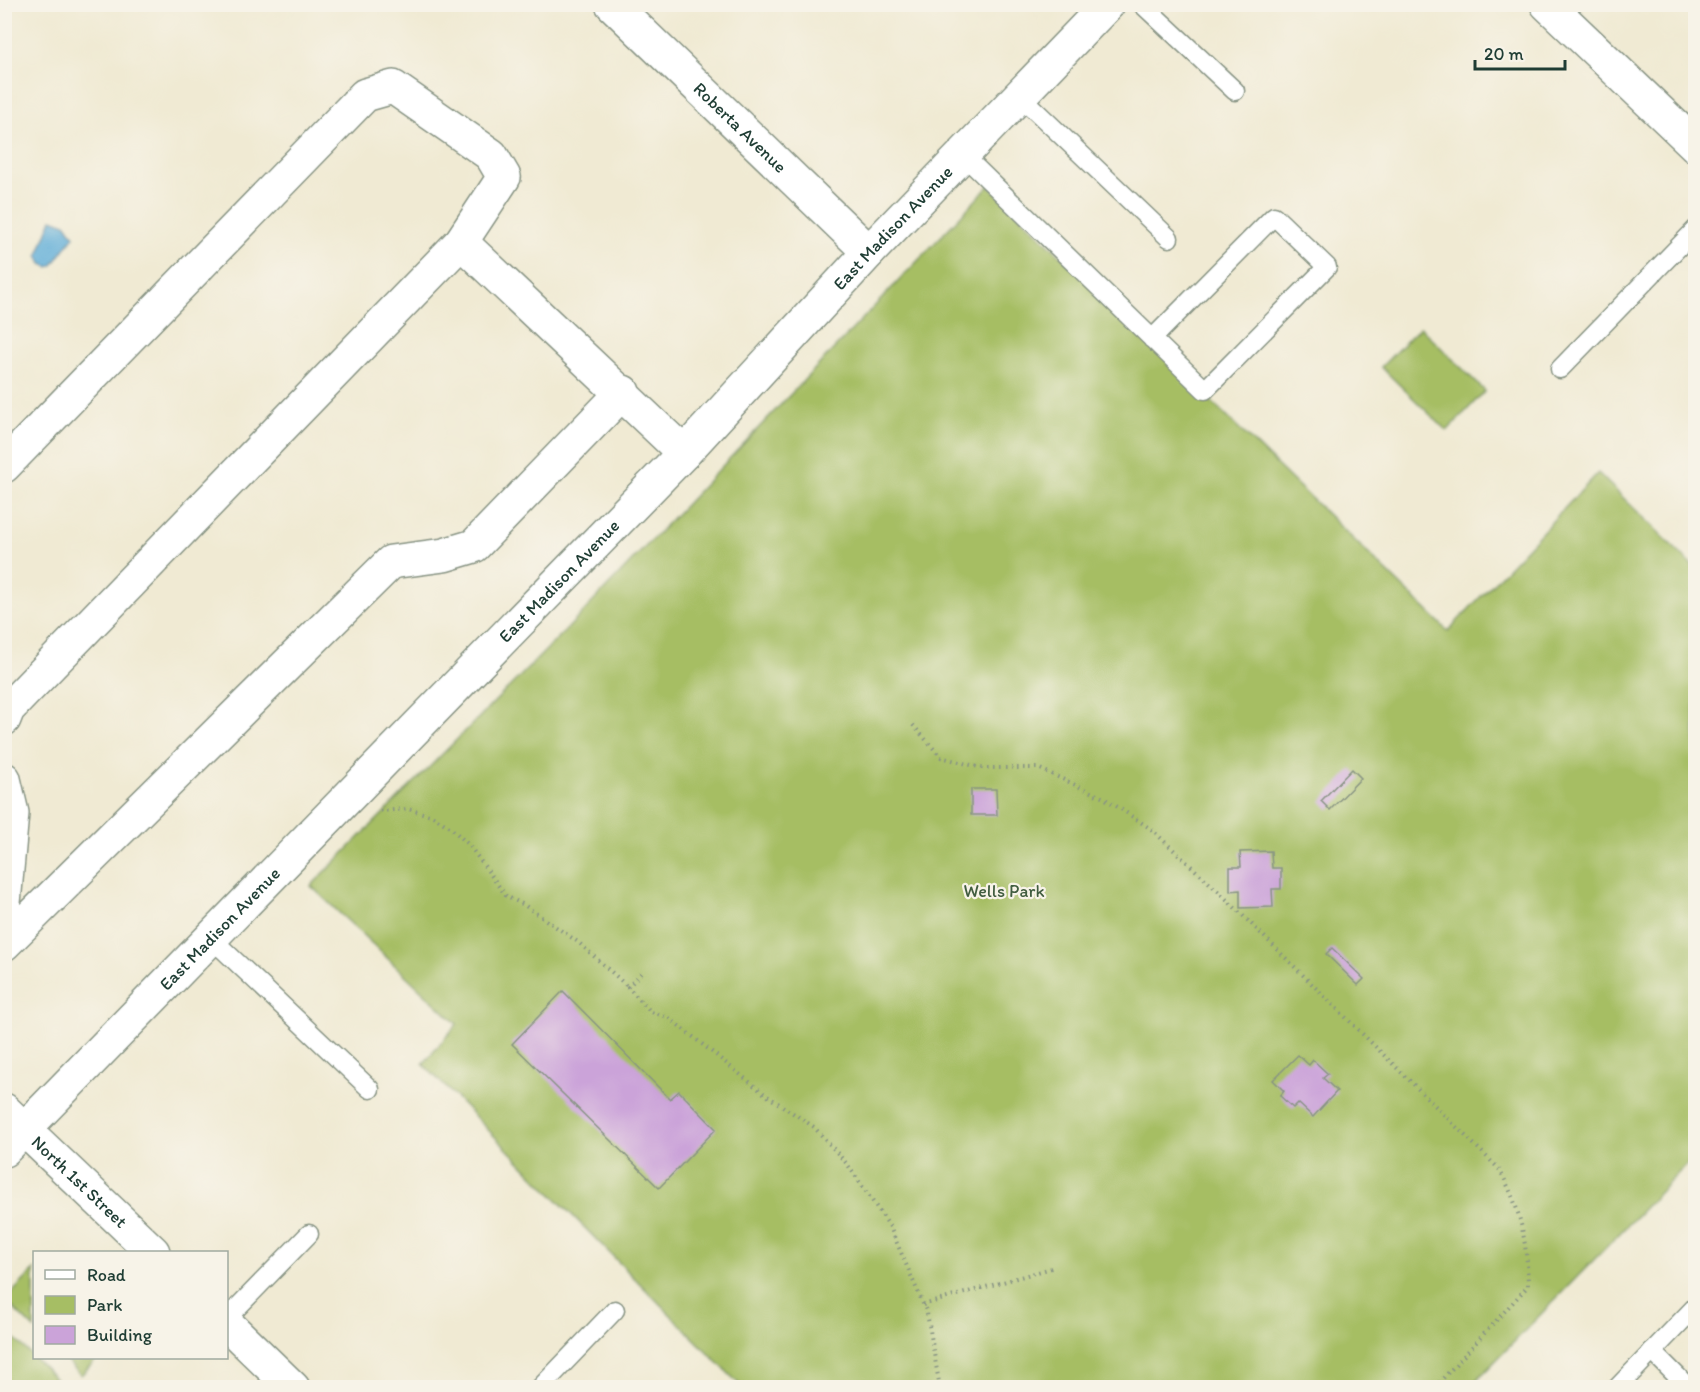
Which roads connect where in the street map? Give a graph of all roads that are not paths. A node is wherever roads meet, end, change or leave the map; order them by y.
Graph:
1 (612, 4) edge
2 (1108, 4) edge
3 (1142, 4) edge
4 (1547, 4) edge
5 (1235, 91) dead end
6 (1020, 96) junction
7 (1695, 146) edge
8 (963, 154) junction
9 (1695, 229) edge
10 (1169, 238) dead end
11 (461, 242) junction
12 (869, 252) junction
13 (1152, 339) junction
14 (1560, 369) dead end
15 (622, 392) junction
16 (684, 453) junction
17 (4, 466) edge
18 (4, 719) edge
19 (4, 779) edge
20 (4, 903) edge
21 (211, 938) junction
22 (4, 944) edge
23 (370, 1089) dead end
24 (11, 1130) edge
25 (309, 1234) dead end
26 (152, 1251) edge
27 (1695, 1306) edge
28 (615, 1310) dead end
29 (228, 1319) edge
30 (228, 1323) edge
31 (1652, 1351) junction
32 (293, 1388) edge
33 (540, 1388) edge
34 (1617, 1388) edge
35 (1689, 1388) edge

1 - 12 street, Roberta Avenue
2 - 6 street, East Madison Avenue
3 - 5 lane
4 - 7 street
6 - 8 street, East Madison Avenue
6 - 10 lane
8 - 12 street, East Madison Avenue
8 - 13 lane
9 - 14 lane
11 - 15 street
11 - 17 street
11 - 18 street
12 - 16 street, East Madison Avenue
13 - 13 lane
15 - 16 street
15 - 22 street
16 - 21 street, East Madison Avenue
19 - 20 street
21 - 23 lane
21 - 24 street, East Madison Avenue
24 - 26 street, North 1st Street
25 - 29 lane
27 - 31 lane
28 - 33 lane
30 - 32 street
31 - 34 lane
31 - 35 lane

